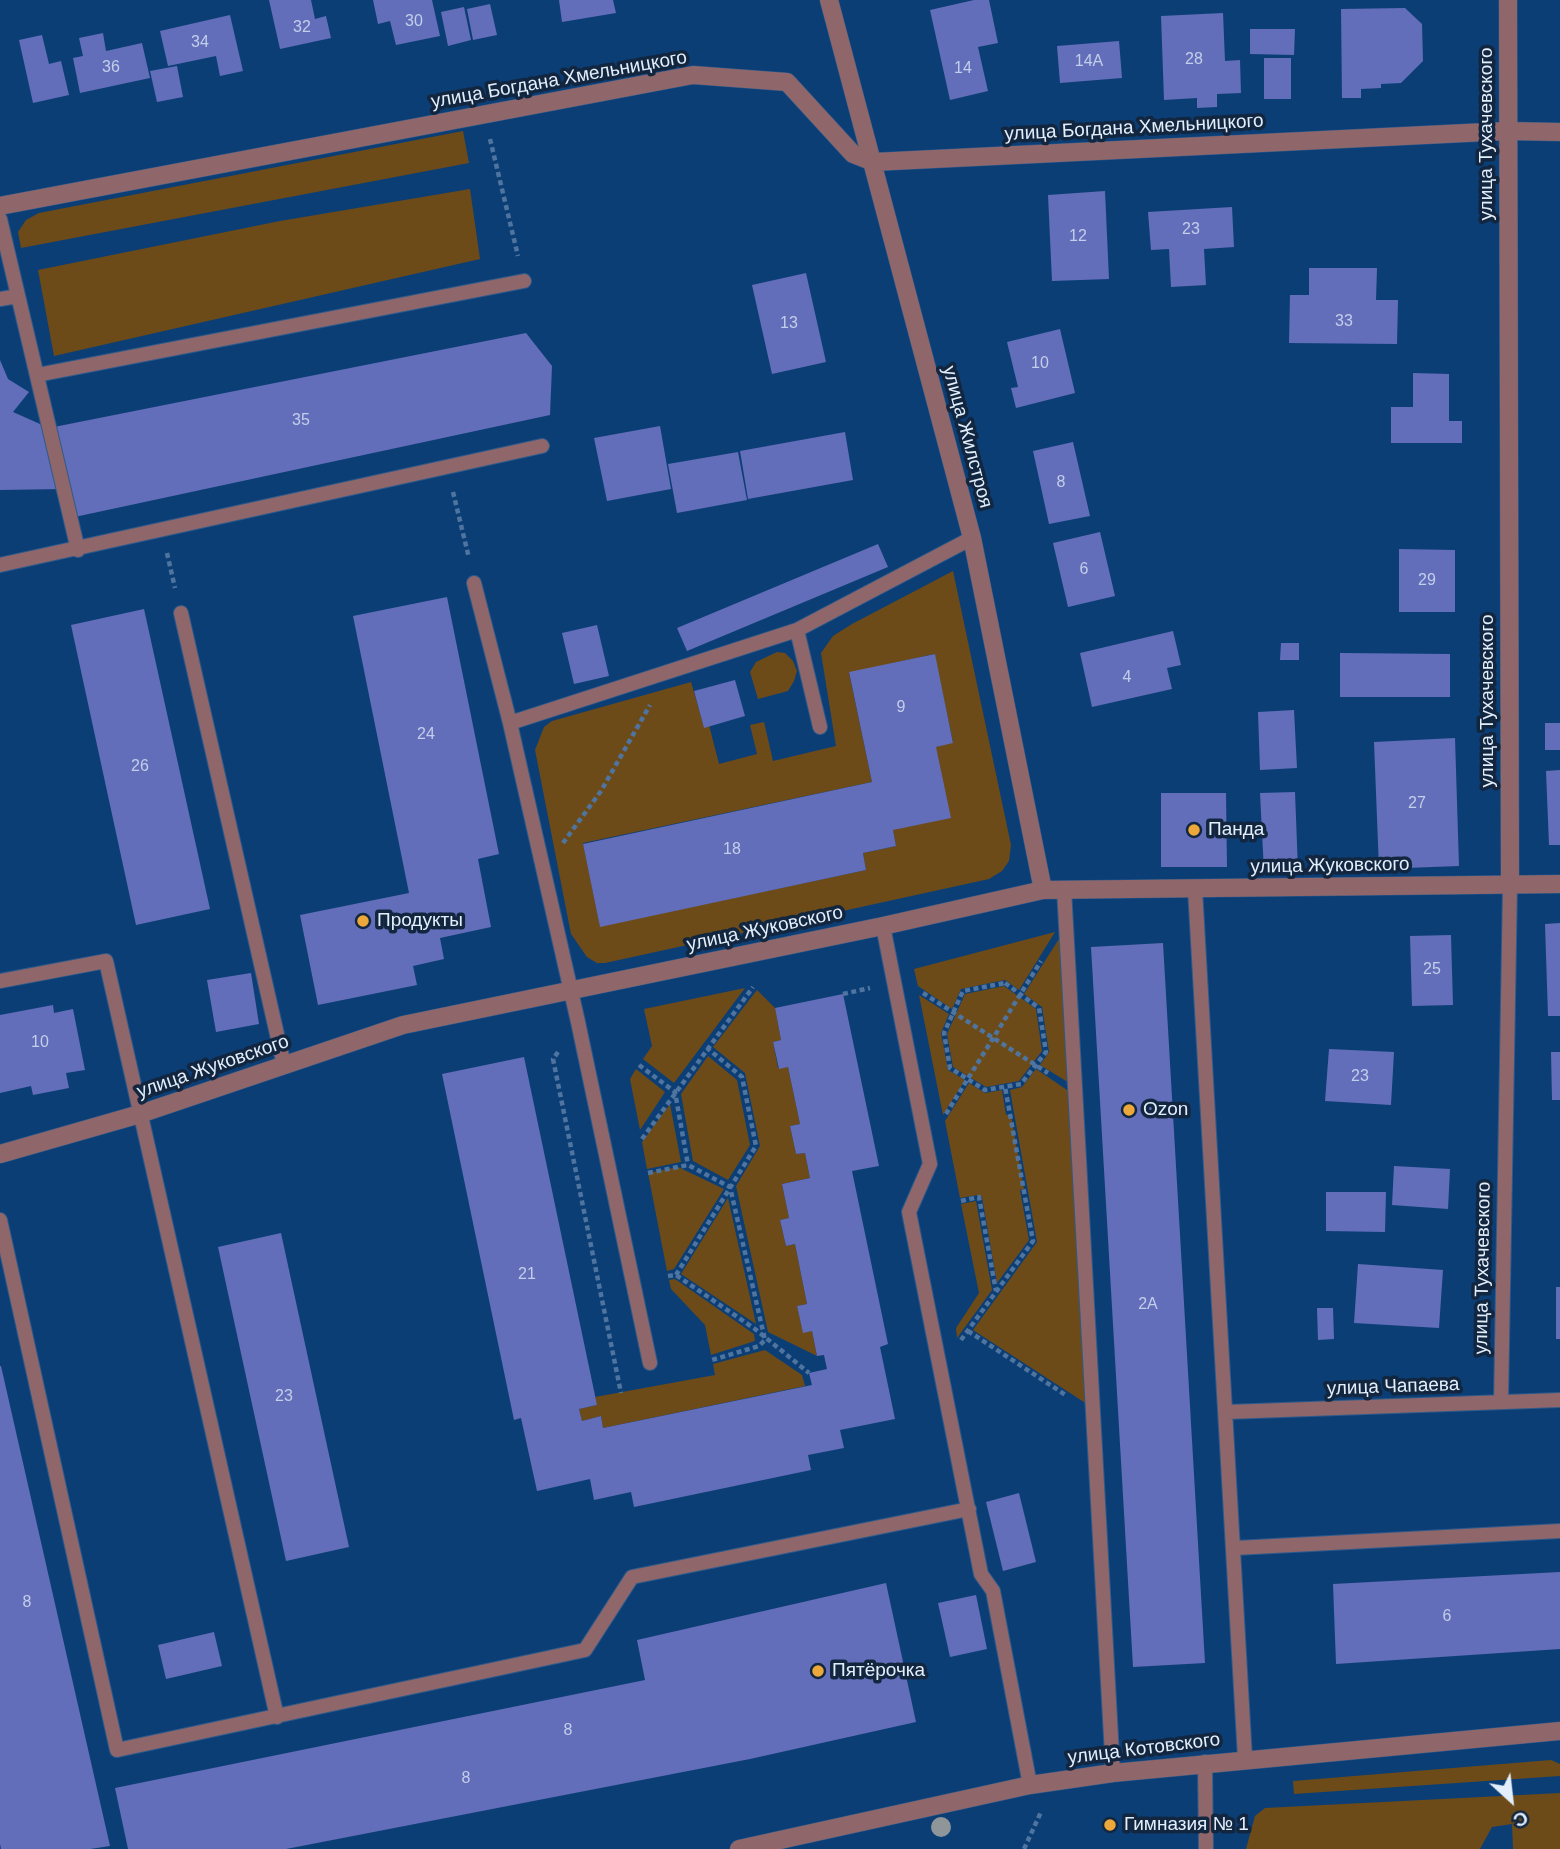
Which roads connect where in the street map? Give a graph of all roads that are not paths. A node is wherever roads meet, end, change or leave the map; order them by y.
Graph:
1 (829, 0) edge
2 (1508, 0) edge
3 (1507, 131) junction
4 (1560, 132) edge
5 (873, 162) junction
6 (0, 206) edge
7 (0, 219) edge
8 (524, 281) road end
9 (18, 296) junction
10 (0, 299) edge
11 (37, 375) junction
12 (542, 446) dead end
13 (972, 538) junction
14 (78, 550) junction
15 (0, 565) edge
16 (474, 583) road end
17 (181, 613) road end
18 (797, 630) junction
19 (510, 723) junction
20 (820, 727) dead end
21 (1560, 884) edge
22 (1510, 886) junction
23 (1064, 889) junction
24 (1195, 889) junction
25 (1043, 890) junction
26 (883, 926) junction
27 (0, 981) edge
28 (570, 990) junction
29 (284, 1065) junction
30 (140, 1114) junction
31 (0, 1154) edge
32 (0, 1220) edge
33 (650, 1363) dead end
34 (1560, 1400) edge
35 (1501, 1402) junction
36 (1227, 1412) junction
37 (969, 1509) junction
38 (1560, 1531) edge
39 (1235, 1548) junction
40 (277, 1717) junction
41 (1560, 1731) edge
42 (1245, 1758) junction
43 (1205, 1762) junction
44 (1113, 1773) junction
45 (1030, 1785) junction
46 (739, 1849) edge
47 (1206, 1849) edge

1 - 5 street, улица Жилстроя
2 - 3 street, улица Тухачевского
3 - 4 street, улица Богдана Хмельницкого
3 - 5 street, улица Богдана Хмельницкого
3 - 22 street, улица Тухачевского
5 - 6 street, улица Богдана Хмельницкого
5 - 13 street, улица Жилстроя
7 - 9 lane
8 - 11 lane
9 - 10 lane
9 - 11 lane
11 - 14 lane
12 - 14 lane
13 - 18 lane
13 - 25 street, улица Жилстроя
14 - 15 lane
16 - 19 lane
17 - 29 lane
18 - 19 lane
18 - 20 lane
19 - 28 lane
21 - 22 street, улица Жуковского
22 - 24 street, улица Жуковского
22 - 35 lane, улица Тухачевского
23 - 24 street, улица Жуковского
23 - 25 street, улица Жуковского
23 - 44 lane
24 - 36 lane
25 - 26 street, улица Жуковского
26 - 28 street, улица Жуковского
26 - 37 lane
27 - 30 lane
28 - 29 street, улица Жуковского
28 - 33 lane
29 - 30 street, улица Жуковского
30 - 31 street, улица Жуковского
30 - 40 lane
32 - 40 lane
34 - 35 lane, улица Чапаева
35 - 36 lane, улица Чапаева
36 - 39 lane
37 - 40 lane
37 - 45 lane
38 - 39 lane
39 - 42 lane
41 - 42 street, улица Котовского
42 - 43 street, улица Котовского
43 - 44 street, улица Котовского
43 - 47 lane
44 - 45 street, улица Котовского
45 - 46 street, улица Котовского

